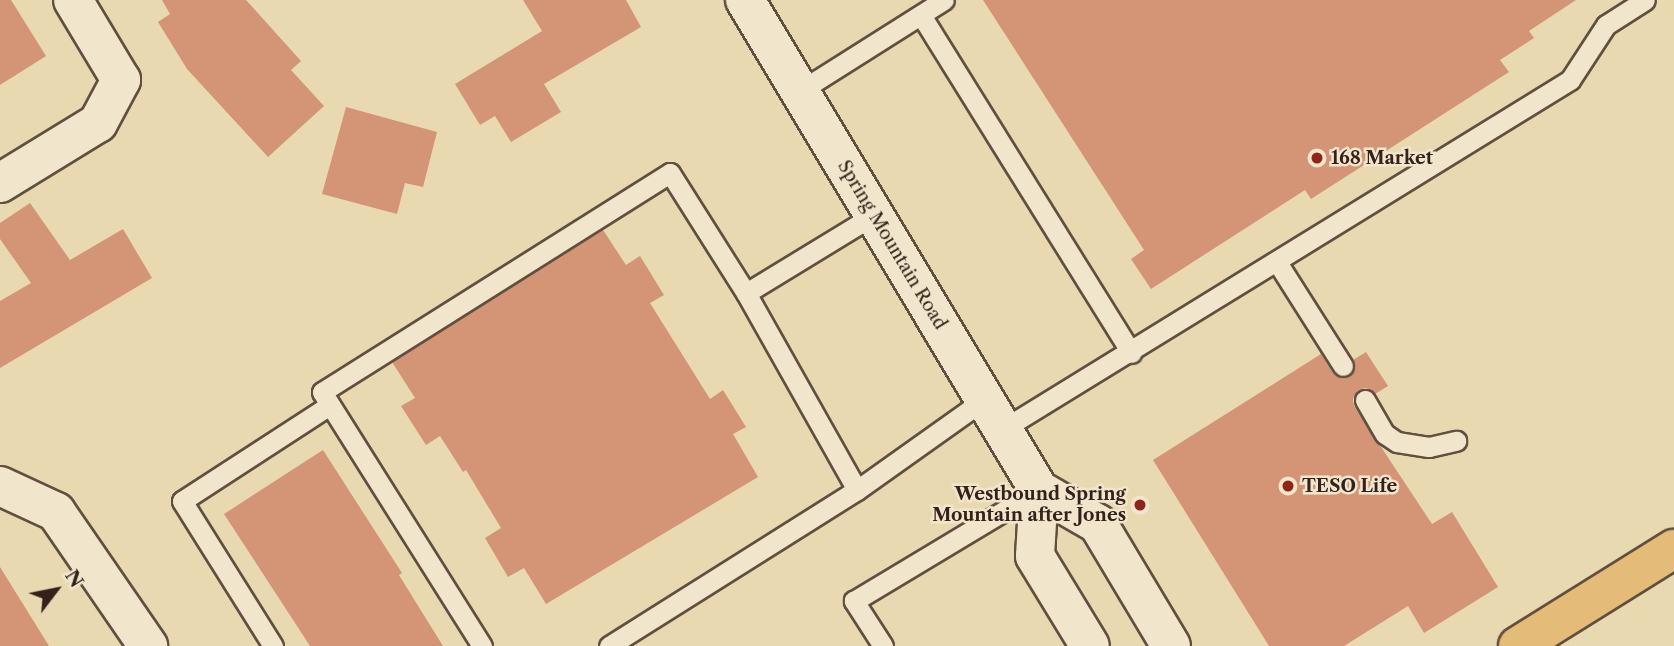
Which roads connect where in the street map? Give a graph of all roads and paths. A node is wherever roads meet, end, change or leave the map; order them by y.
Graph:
1 (73, 0) edge
2 (944, 0) edge
3 (1645, 0) edge
4 (752, 3) edge
5 (921, 15) junction
6 (800, 91) junction
7 (0, 183) edge
8 (874, 215) junction
9 (1277, 262) junction
10 (746, 293) junction
11 (1130, 353) junction
12 (1343, 366) dead end
13 (1365, 400) dead end
14 (330, 405) junction
15 (994, 414) junction
16 (1456, 441) dead end
17 (0, 486) edge
18 (857, 490) junction
19 (1039, 490) junction
20 (1674, 549) edge
21 (148, 646) edge
22 (273, 646) edge
23 (482, 646) edge
24 (610, 646) edge
25 (883, 646) edge
26 (1090, 646) edge
27 (1171, 646) edge
28 (1518, 646) edge

1 - 7 main road
2 - 5 lane
3 - 9 lane
4 - 6 main road, Spring Mountain Road
5 - 6 lane
5 - 11 lane
6 - 8 main road, Spring Mountain Road
8 - 10 lane
8 - 15 main road, Spring Mountain Road
9 - 11 lane
9 - 12 lane
10 - 14 lane
10 - 18 lane
11 - 15 lane
13 - 16 lane
14 - 22 lane
14 - 23 lane
15 - 18 lane
15 - 19 main road, Spring Mountain Road
17 - 21 main road
18 - 24 lane
19 - 25 lane
19 - 26 main road
19 - 27 main road, Spring Mountain Road
20 - 28 main road

